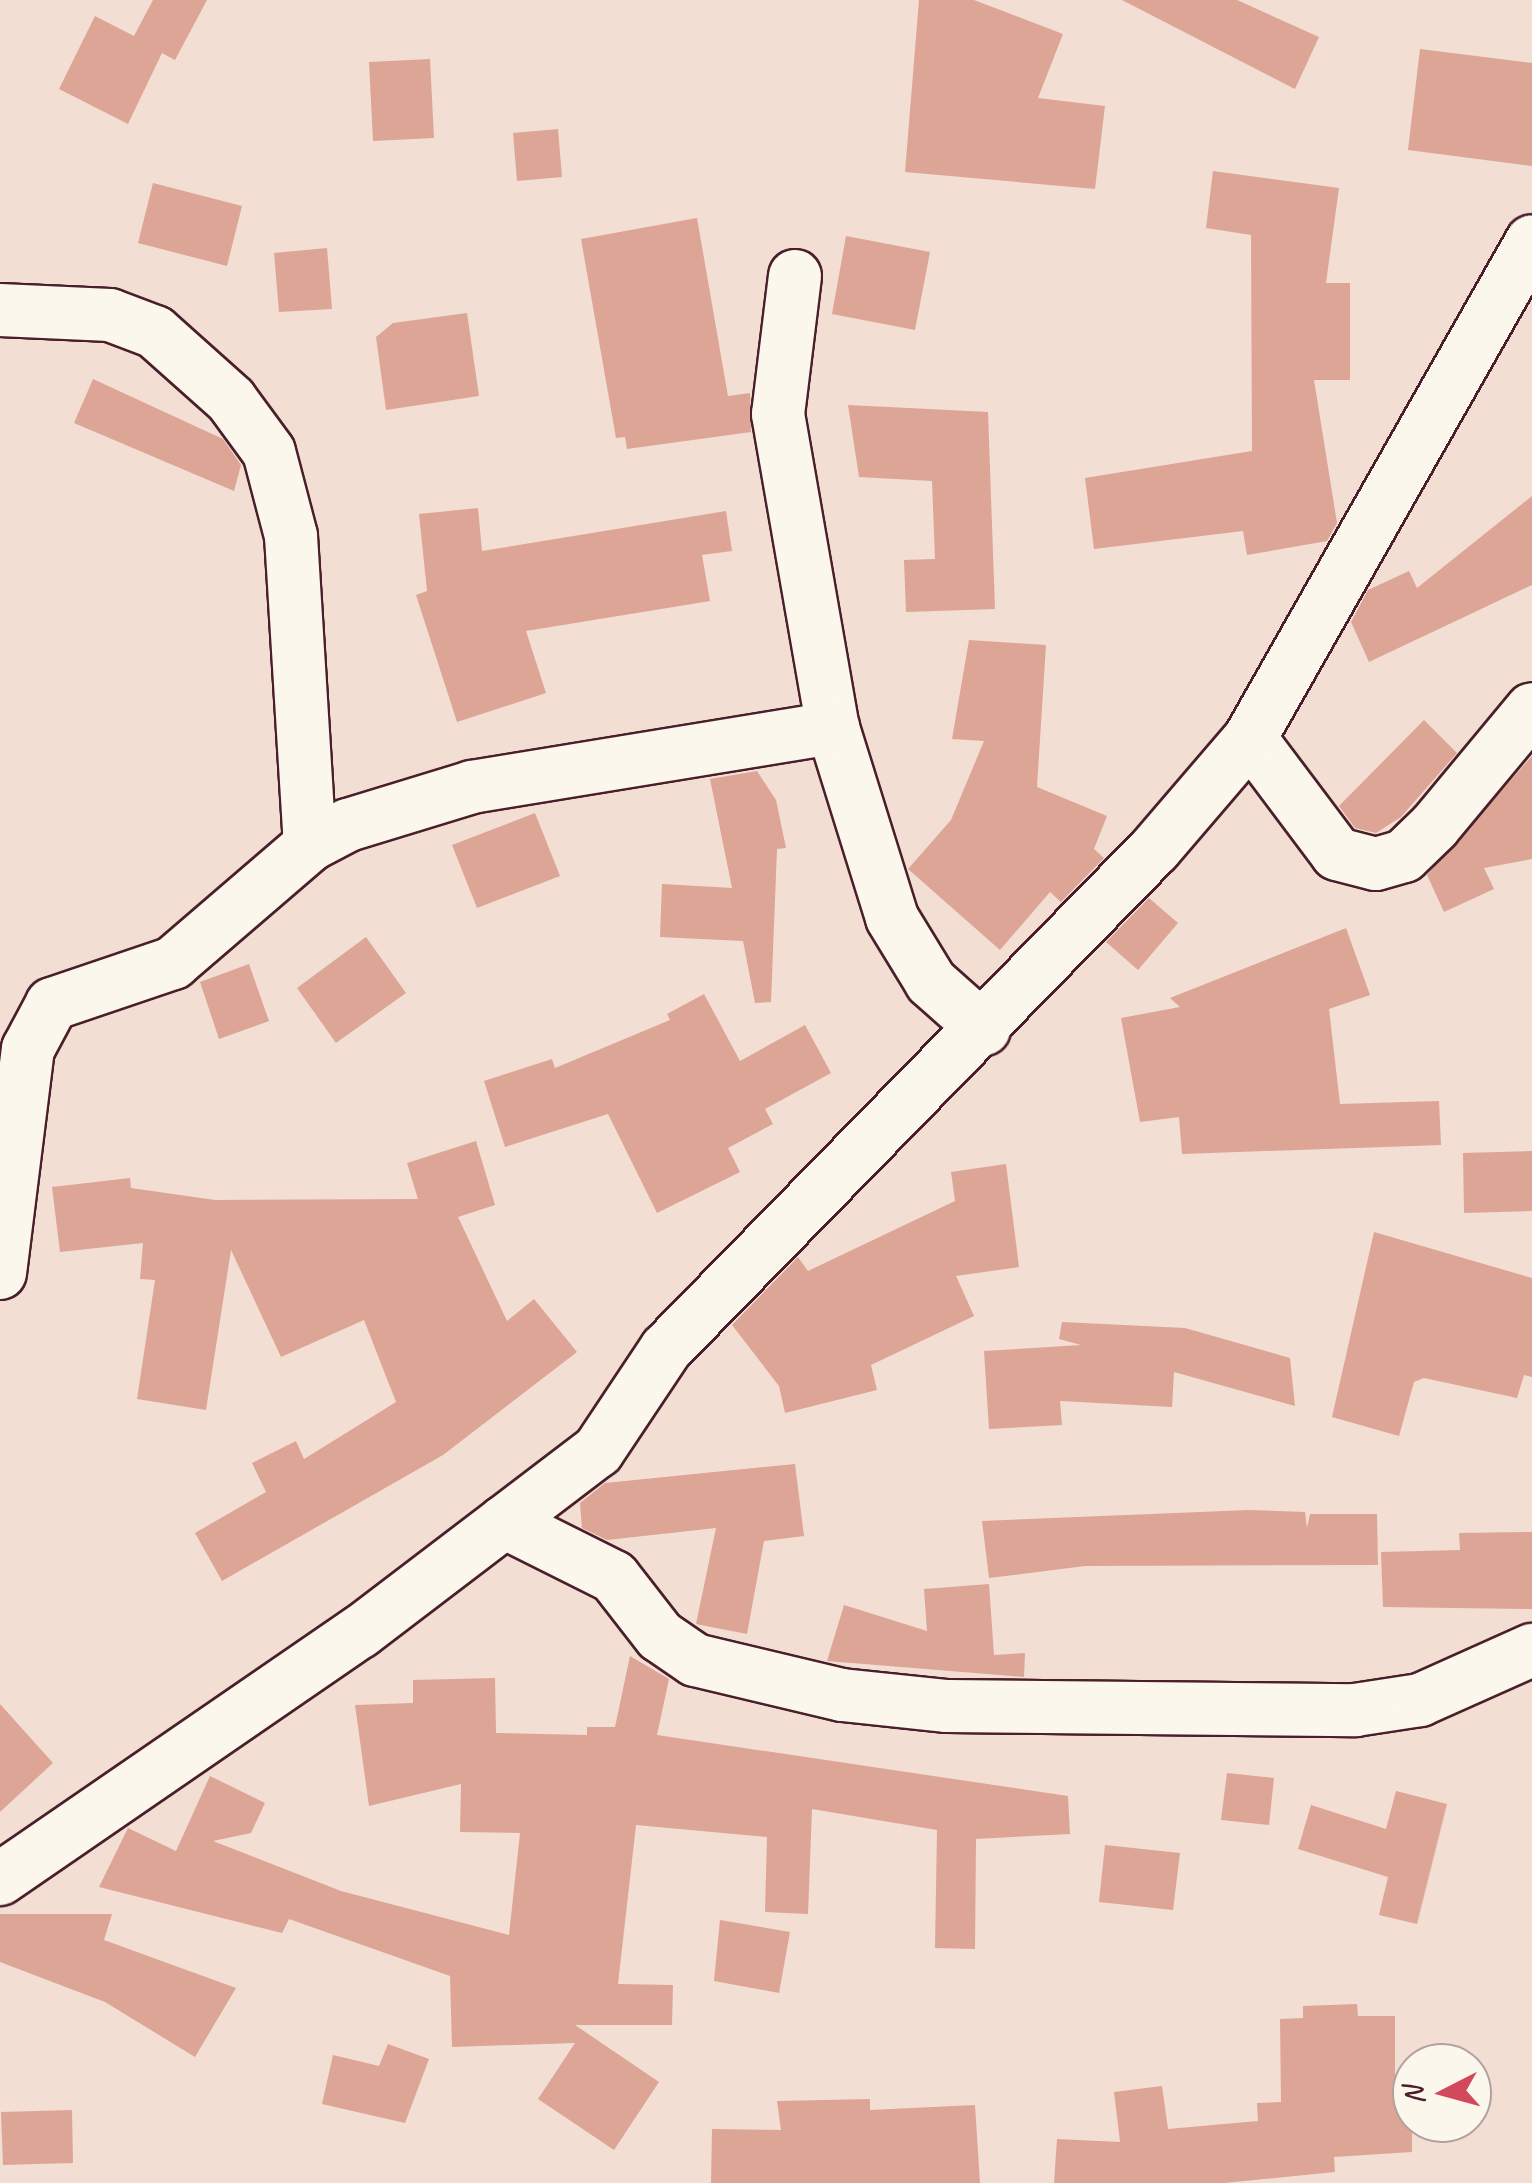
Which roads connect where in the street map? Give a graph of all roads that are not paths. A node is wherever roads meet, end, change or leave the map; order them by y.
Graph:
1 (1532, 240) edge
2 (796, 276) dead end
3 (0, 310) edge
4 (1532, 709) edge
5 (834, 728) junction
6 (1250, 738) junction
7 (310, 845) junction
8 (984, 1028) junction
9 (0, 1273) edge
10 (504, 1522) junction
11 (1532, 1650) edge
12 (0, 1879) edge

1 - 6 street
2 - 5 street
3 - 7 street
4 - 6 street
5 - 7 street
5 - 8 street
6 - 8 street
7 - 9 street
8 - 10 street
10 - 11 street
10 - 12 street

